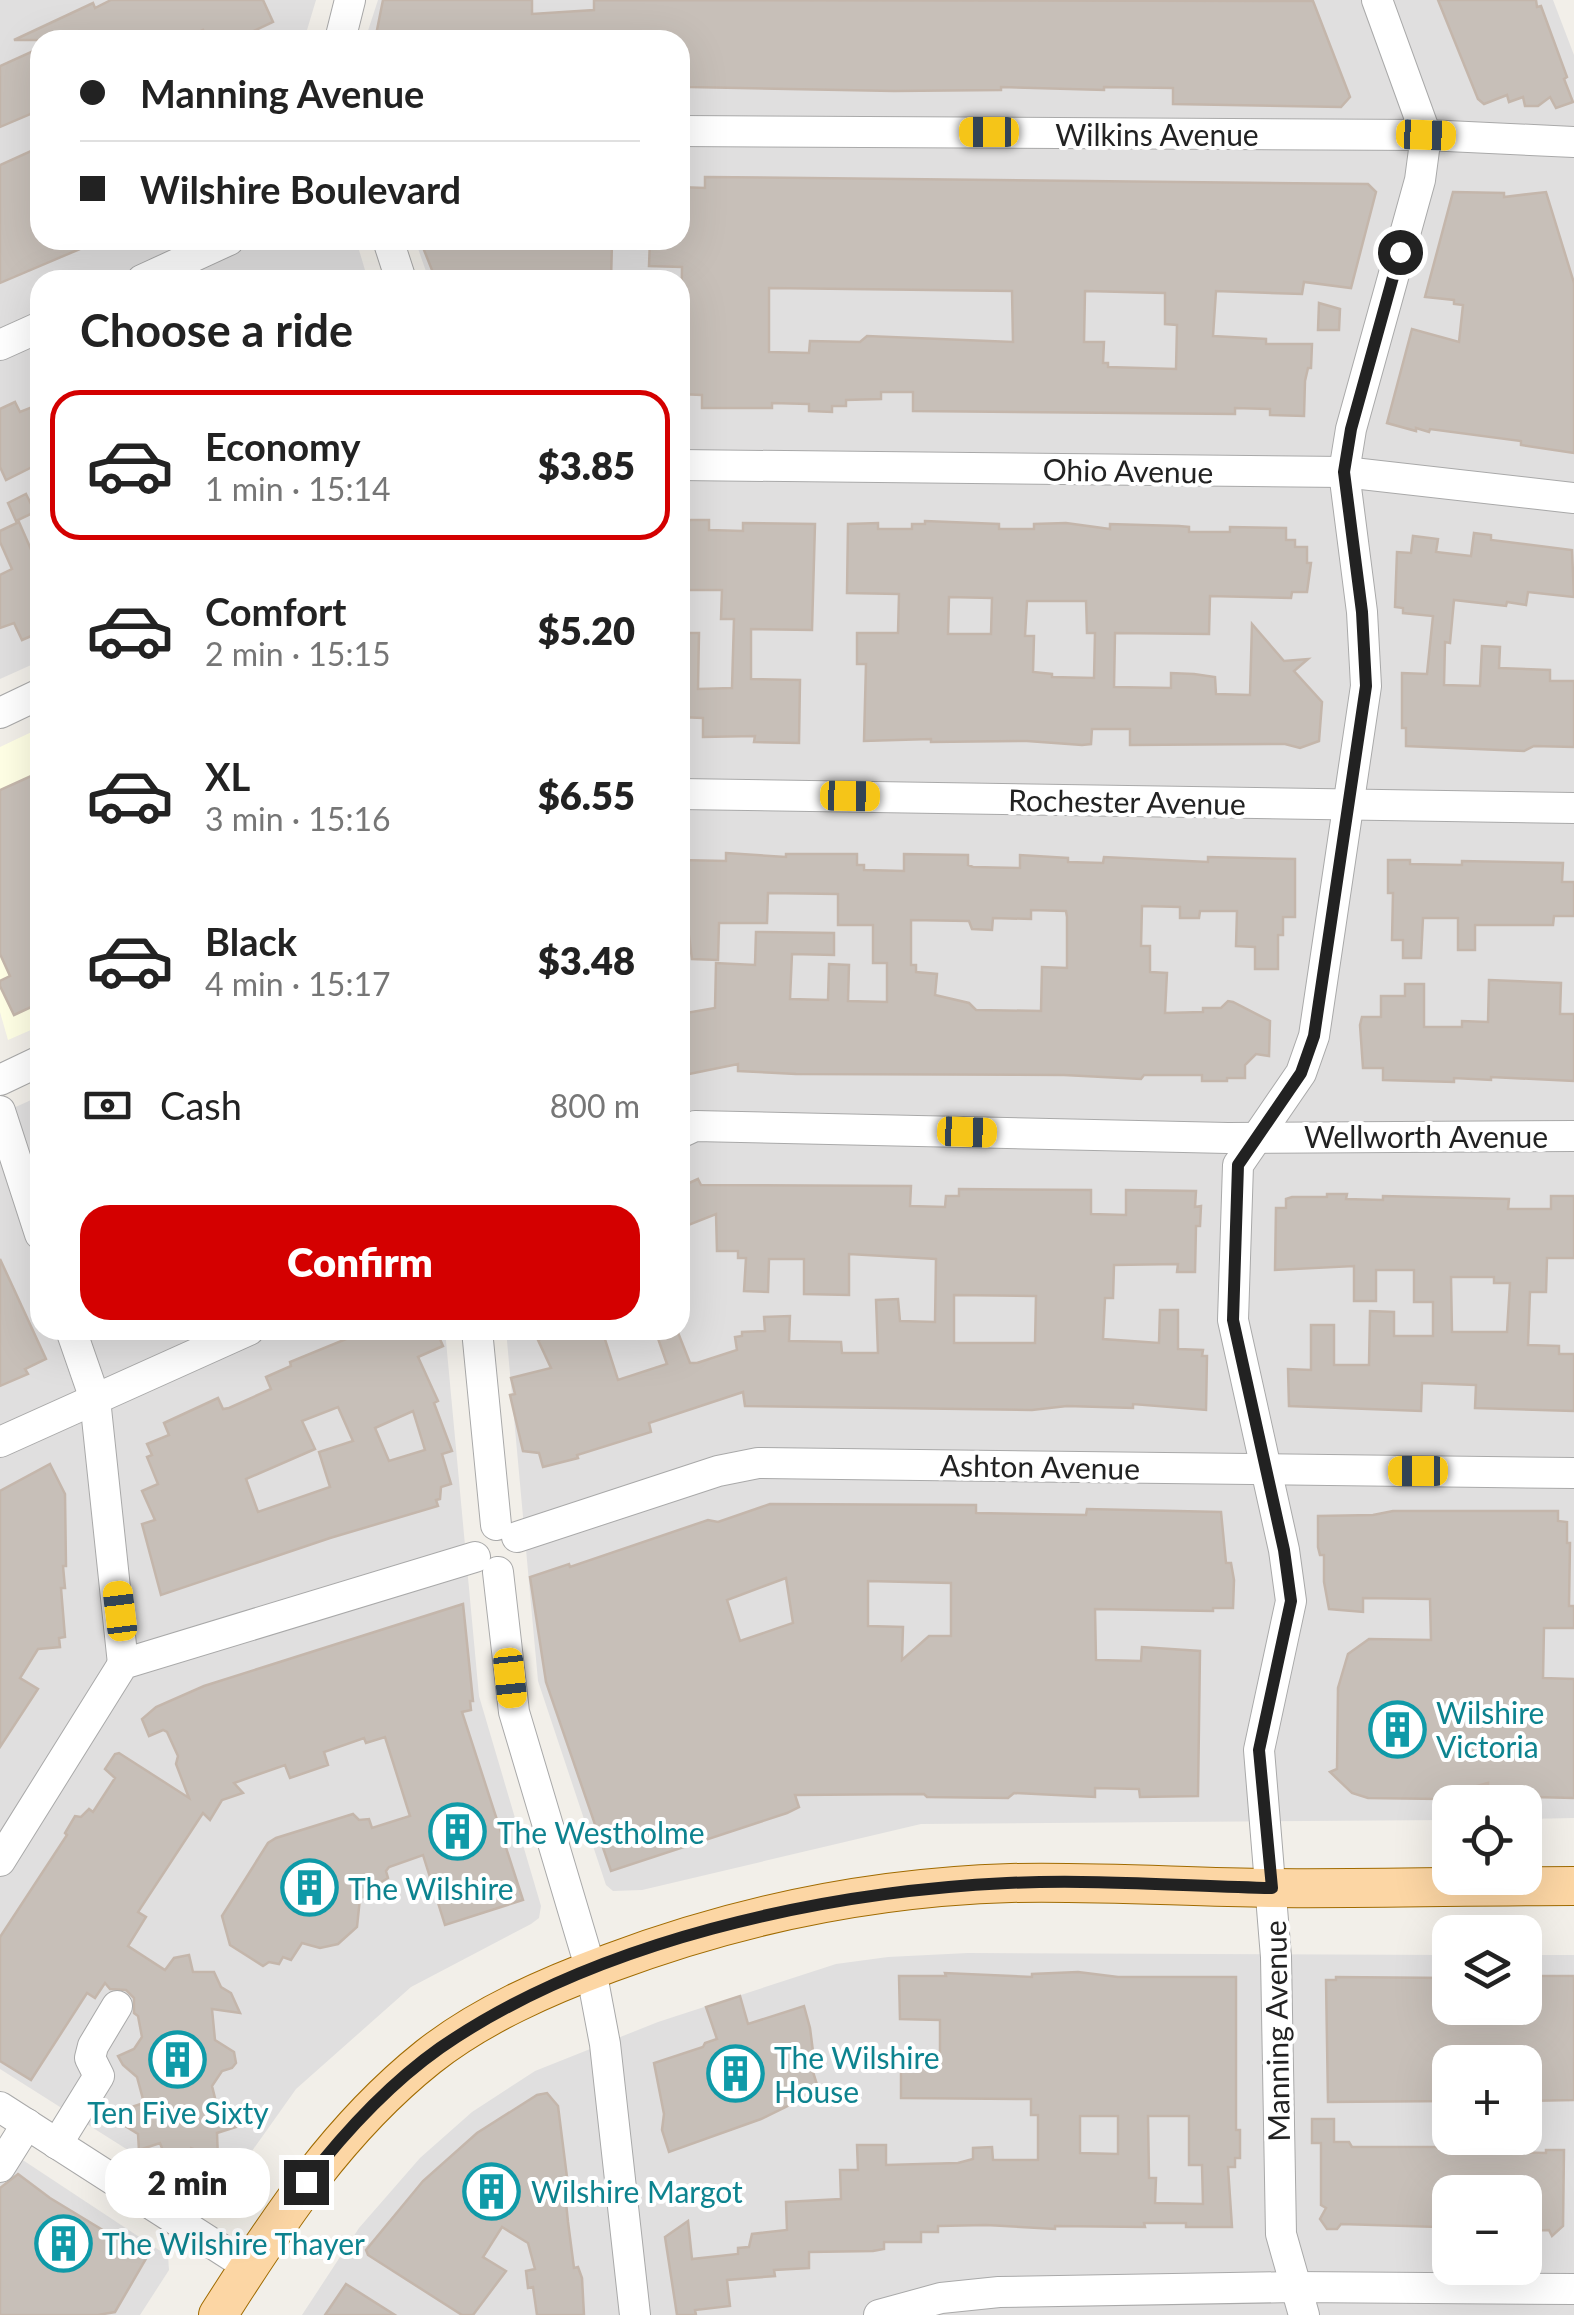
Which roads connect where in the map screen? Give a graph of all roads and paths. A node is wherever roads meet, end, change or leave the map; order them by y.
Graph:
1 (350, 0) edge
2 (1377, 0) edge
3 (342, 30) edge
4 (690, 131) edge
5 (1426, 135) junction
6 (1574, 142) edge
7 (207, 250) edge
8 (164, 270) edge
9 (30, 332) edge
10 (0, 345) edge
11 (690, 465) edge
12 (1344, 472) junction
13 (1574, 498) edge
14 (30, 698) edge
15 (0, 712) edge
16 (690, 794) edge
17 (1350, 805) junction
18 (1574, 808) edge
19 (30, 1066) edge
20 (0, 1080) edge
21 (0, 1111) edge
22 (690, 1128) edge
23 (1574, 1136) edge
24 (1256, 1138) junction
25 (30, 1203) edge
26 (74, 1340) edge
27 (227, 1340) edge
28 (478, 1340) edge
29 (95, 1400) junction
30 (0, 1442) edge
31 (1266, 1469) junction
32 (1574, 1473) edge
33 (507, 1531) junction
34 (487, 1564) junction
35 (124, 1664) junction
36 (0, 1862) edge
37 (1574, 1886) edge
38 (1272, 1888) junction
39 (592, 1970) junction
40 (117, 2006) dead end
41 (0, 2107) edge
42 (27, 2124) junction
43 (57, 2144) junction
44 (0, 2167) edge
45 (249, 2266) junction
46 (1574, 2289) edge
47 (1299, 2301) edge
48 (884, 2314) edge
49 (218, 2315) edge
50 (634, 2315) edge

1 - 3 street
2 - 5 street, Manning Avenue
4 - 5 street, Wilkins Avenue
5 - 6 street, Wilkins Avenue
5 - 12 street, Manning Avenue
7 - 8 street
9 - 10 street
11 - 12 street, Ohio Avenue
12 - 13 street, Ohio Avenue
12 - 17 street, Manning Avenue
14 - 15 street
16 - 17 street, Rochester Avenue
17 - 18 street, Rochester Avenue
17 - 24 street, Manning Avenue
19 - 20 street
21 - 25 street
22 - 24 street, Wellworth Avenue
23 - 24 street, Wellworth Avenue
24 - 31 street, Manning Avenue
26 - 29 street
27 - 29 street
28 - 33 street
29 - 30 street
29 - 35 street
31 - 32 street, Ashton Avenue
31 - 33 street, Ashton Avenue
31 - 38 street, Manning Avenue
33 - 34 street
34 - 35 street
34 - 39 street
35 - 36 street
37 - 38 main road
38 - 39 main road
38 - 47 street, Manning Avenue
39 - 45 main road
39 - 50 street
40 - 43 street
41 - 42 street
42 - 43 street
42 - 44 street
43 - 45 street
45 - 49 main road
46 - 47 street
47 - 48 street

